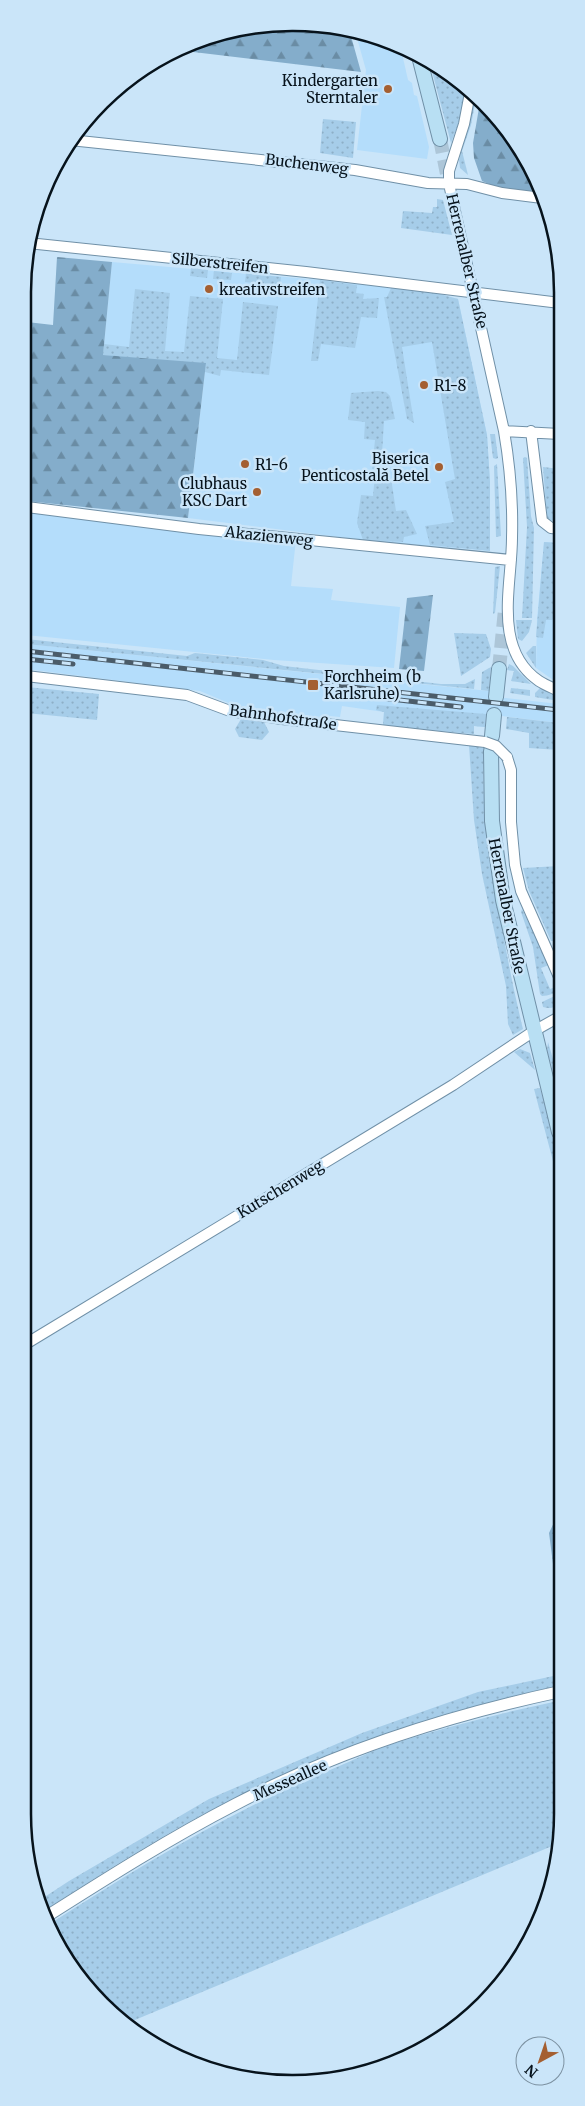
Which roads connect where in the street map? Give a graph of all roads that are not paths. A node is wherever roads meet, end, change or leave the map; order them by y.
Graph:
1 (421, 65) edge
2 (469, 100) edge
3 (440, 139) tunnel mouth
4 (79, 141) edge
5 (450, 184) junction
6 (536, 197) edge
7 (36, 244) edge
8 (474, 293) junction
9 (554, 302) edge
10 (509, 431) junction
11 (531, 431) junction
12 (554, 433) edge
13 (31, 508) edge
14 (554, 528) edge
15 (512, 560) junction
16 (499, 669) tunnel mouth
17 (31, 677) edge
18 (554, 688) edge
19 (496, 697) dead end
20 (494, 716) dead end
21 (489, 743) junction
22 (507, 757) joint
23 (554, 966) edge
24 (554, 1019) edge
25 (534, 1031) junction
26 (554, 1112) edge
27 (31, 1341) edge
28 (554, 1693) edge
29 (51, 1914) edge

1 - 3 main road
2 - 5 street, Herrenalber Straße
4 - 5 street, Buchenweg
5 - 6 street, Buchenweg
5 - 8 street, Herrenalber Straße
7 - 8 street, Silberstreifen
8 - 9 street, Silberstreifen
8 - 10 street, Herrenalber Straße
10 - 11 street
10 - 15 street, Herrenalber Straße
11 - 12 street
11 - 14 street
13 - 15 street, Akazienweg
15 - 18 street, Herrenalber Straße
16 - 19 main road
17 - 21 street, Bahnhofstraße
20 - 21 main road, Herrenalber Straße
21 - 22 street, Bahnhofstraße, bridge
21 - 25 main road, Herrenalber Straße
22 - 23 street, Herrenalber Straße
24 - 25 street
25 - 26 main road, Herrenalber Straße
25 - 27 street, Kutschenweg
28 - 29 street, Messeallee

